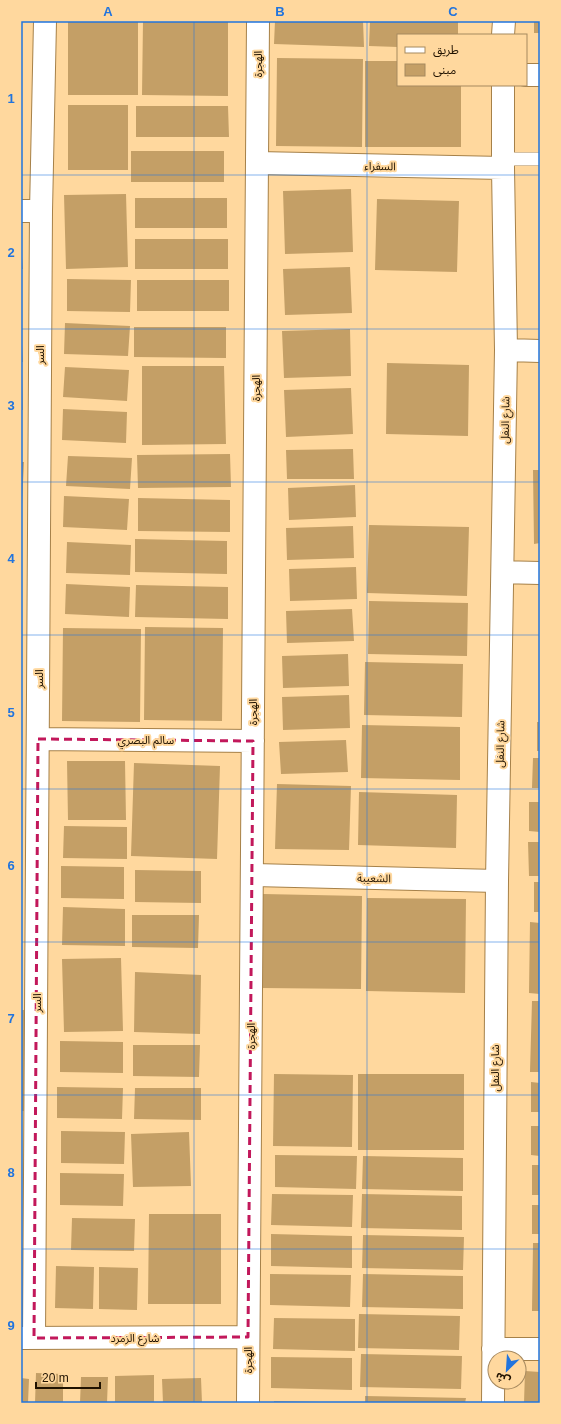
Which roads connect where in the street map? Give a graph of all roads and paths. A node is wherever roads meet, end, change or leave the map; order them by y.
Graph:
1 (45, 21) edge
2 (258, 21) edge
3 (504, 21) edge
4 (503, 34) edge
5 (527, 75) edge
6 (540, 75) edge
7 (503, 86) edge
8 (540, 159) edge
9 (258, 163) junction
10 (503, 163) junction
11 (31, 211) edge
12 (506, 350) junction
13 (540, 350) edge
14 (30, 435) edge
15 (503, 572) junction
16 (540, 572) edge
17 (30, 632) edge
18 (38, 739) junction
19 (253, 741) junction
20 (252, 875) junction
21 (497, 881) junction
22 (29, 990) edge
23 (28, 1134) edge
24 (28, 1338) edge
25 (248, 1338) junction
26 (493, 1348) junction
27 (540, 1349) edge
28 (248, 1403) edge
29 (493, 1403) edge

1 - 11 street, السر
2 - 9 street, الهجرة
3 - 4 street
5 - 6 street
7 - 10 street, شارع النفل
8 - 10 lane
9 - 10 street, السفراء
9 - 19 street, الهجرة
10 - 12 street, شارع النفل
11 - 14 street, السر
12 - 13 street
12 - 15 street, شارع النفل
14 - 17 street, السر
15 - 16 street
15 - 21 street, شارع النفل
17 - 18 street, السر
18 - 19 street, سالم البصري
18 - 22 street, السر
19 - 20 street, الهجرة
20 - 21 street, الشعيبة
20 - 25 street, الهجرة
21 - 26 street, شارع النفل
22 - 23 street, السر
23 - 24 street, السر
24 - 25 street, شارع الزمرد
25 - 28 street, الهجرة
26 - 27 street
26 - 29 street, شارع النفل

